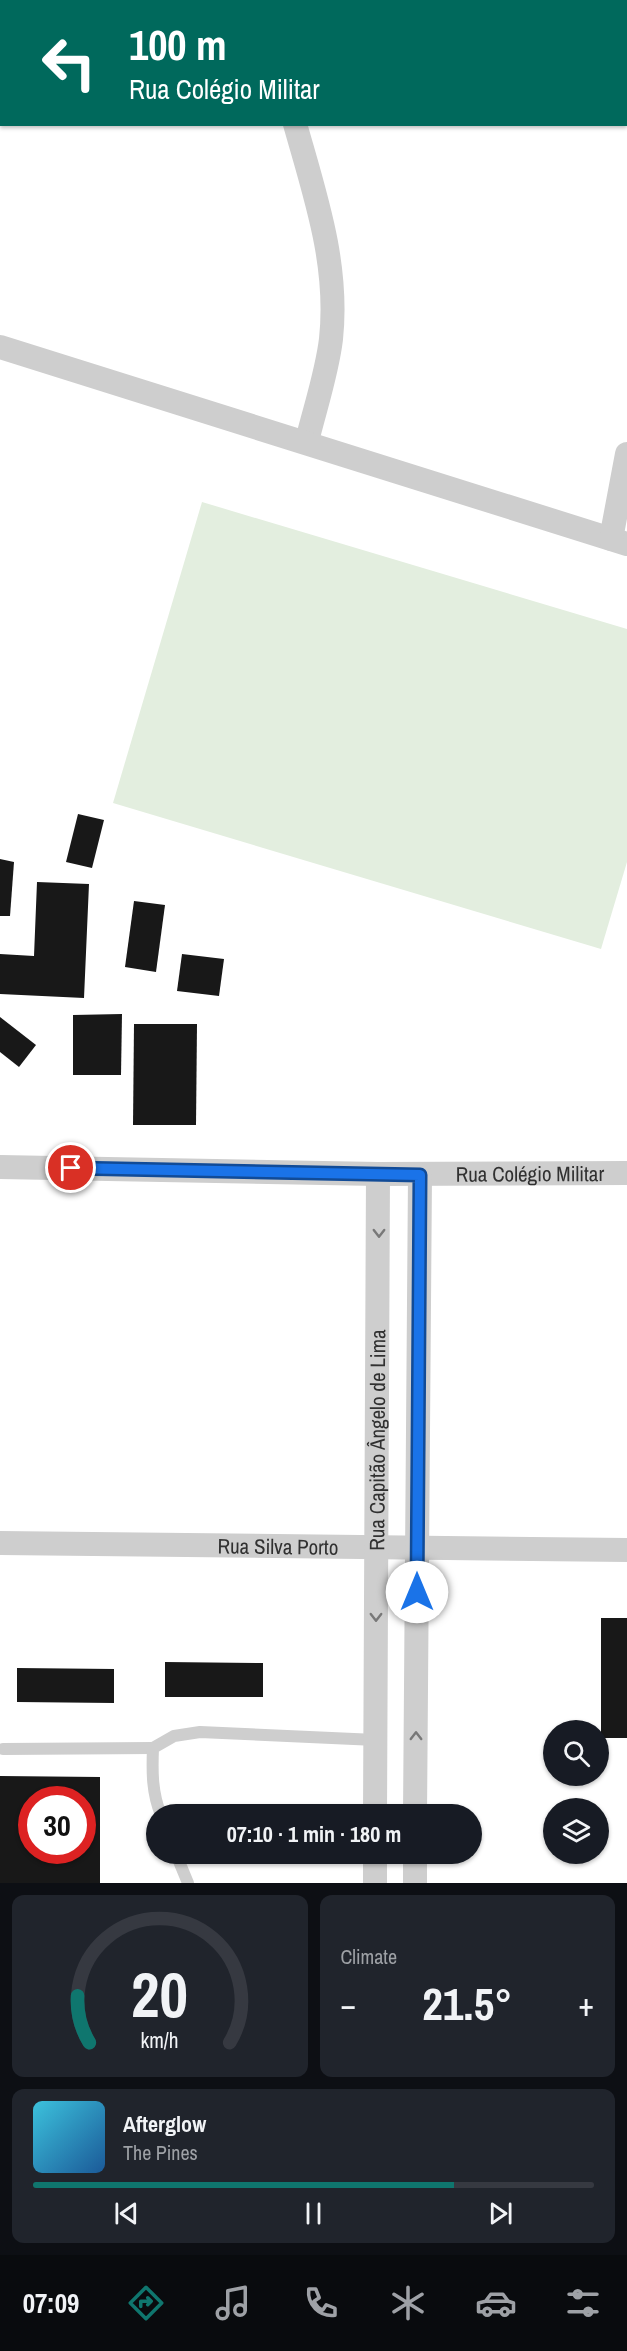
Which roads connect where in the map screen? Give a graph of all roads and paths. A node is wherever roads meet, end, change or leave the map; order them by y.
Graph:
1 (296, 126) edge
2 (0, 347) edge
3 (307, 441) junction
4 (627, 454) edge
5 (619, 541) edge
6 (0, 1167) edge
7 (627, 1173) edge
8 (378, 1174) junction
9 (420, 1175) junction
10 (379, 1330) junction
11 (419, 1330) junction
12 (0, 1543) edge
13 (377, 1547) junction
14 (417, 1548) junction
15 (627, 1551) edge
16 (376, 1740) junction
17 (153, 1748) junction
18 (3, 1749) dead end
19 (376, 1764) junction
20 (416, 1764) junction
21 (156, 1804) edge
22 (375, 1804) edge
23 (415, 1804) edge
24 (180, 1864) edge
25 (375, 1864) edge
26 (415, 1864) edge
27 (188, 1883) edge
28 (375, 1883) edge
29 (415, 1883) edge

1 - 3 street
2 - 3 street
3 - 5 street
4 - 5 street
6 - 8 street, Rua Colégio Militar
7 - 9 street, Rua Colégio Militar
8 - 9 street, Rua Colégio Militar
8 -> 10 street, Rua Capitão Ângelo de Lima
9 - 11 street, Rua Capitão Ângelo de Lima
10 - 11 street
10 - 13 street, Rua Capitão Ângelo de Lima
11 - 14 street, Rua Capitão Ângelo de Lima
12 - 13 street, Rua Silva Porto
13 - 14 street, Rua Silva Porto
13 -> 16 street, Rua Capitão Ângelo de Lima
14 - 15 street, Rua Silva Porto
20 -> 14 street, Rua Capitão Ângelo de Lima
16 - 17 lane
16 - 19 street, Rua Capitão Ângelo de Lima
17 - 18 lane
17 - 21 lane
19 - 20 street
19 - 22 street, Rua Capitão Ângelo de Lima
20 - 23 street, Rua Capitão Ângelo de Lima
24 - 27 lane
25 - 28 street
26 - 29 street

